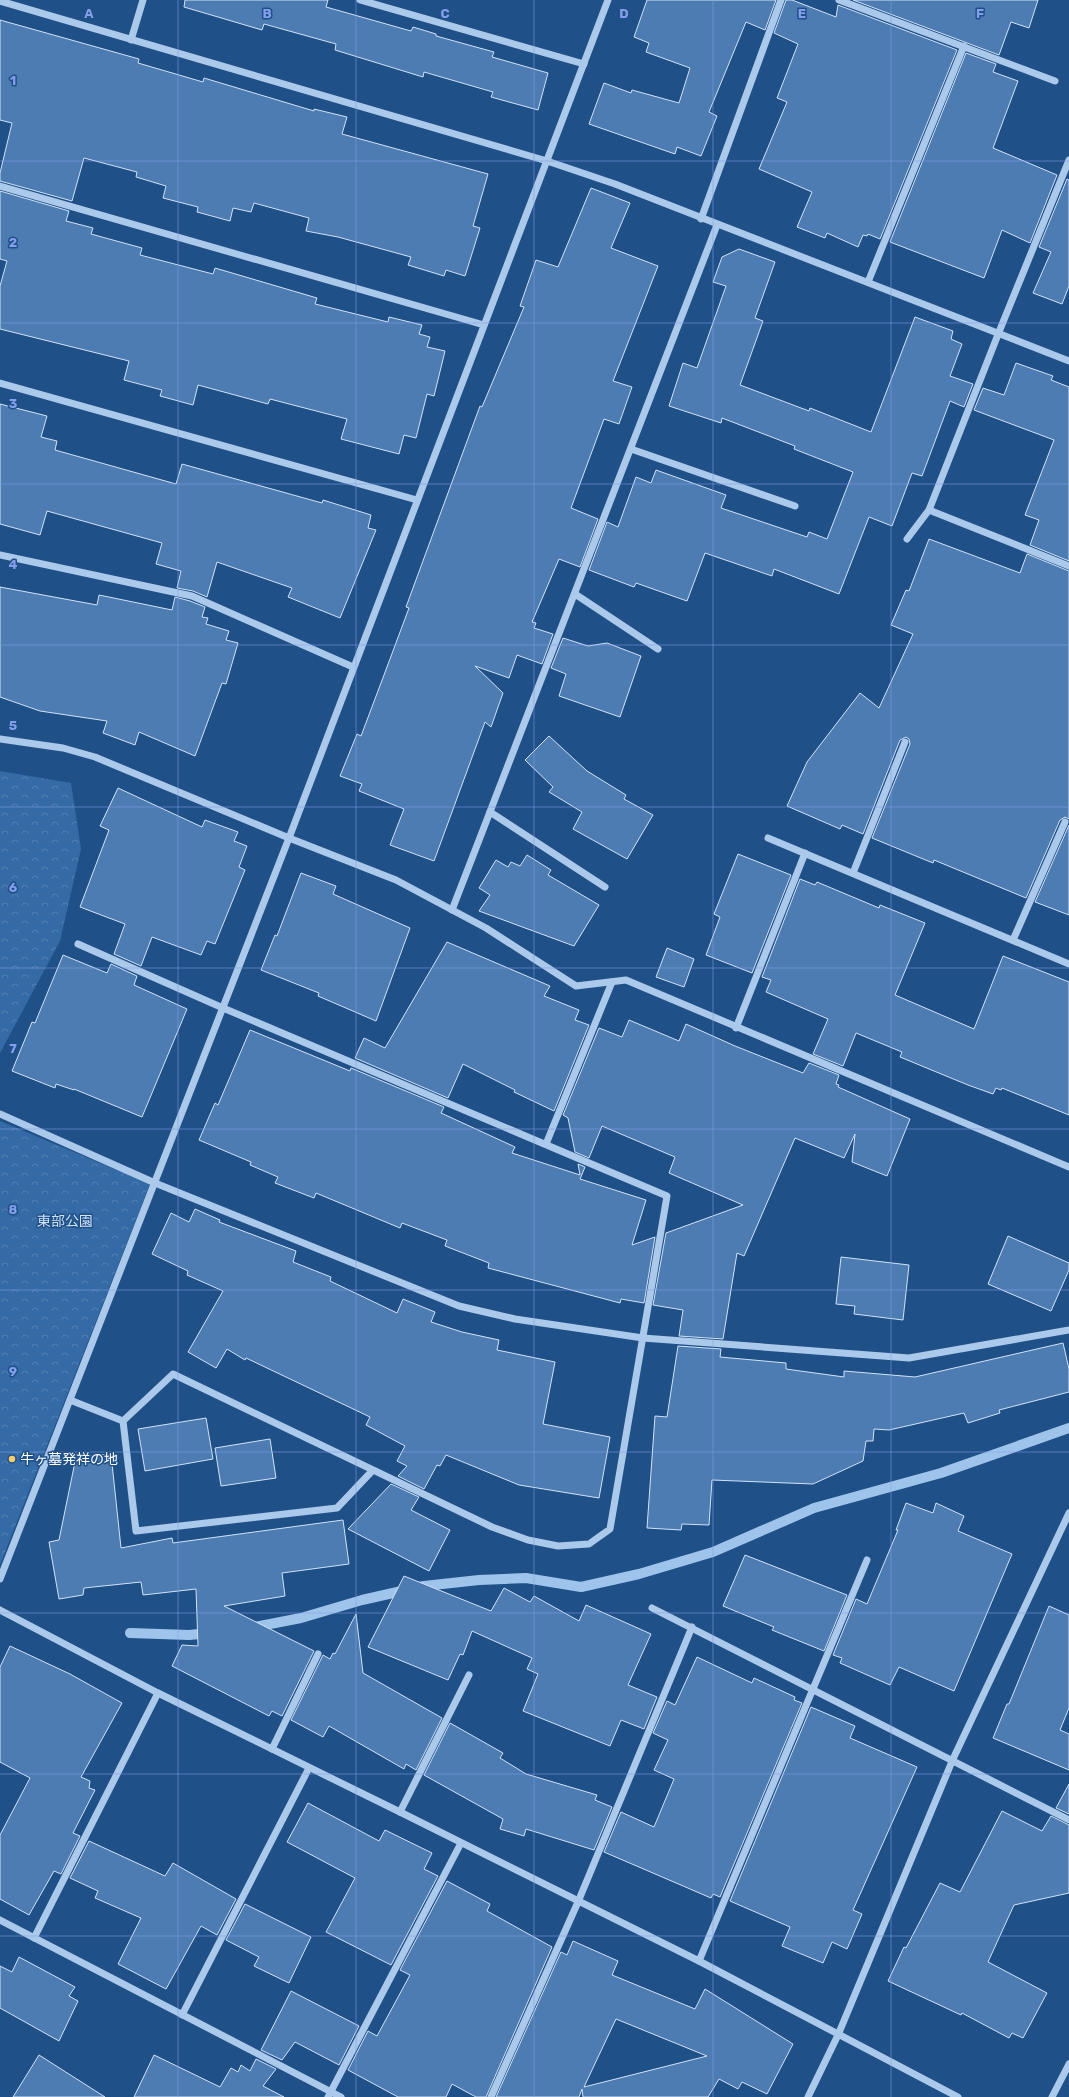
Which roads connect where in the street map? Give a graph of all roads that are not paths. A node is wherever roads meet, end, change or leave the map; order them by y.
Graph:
1 (143, 0) edge
2 (360, 0) edge
3 (608, 0) edge
4 (781, 0) edge
5 (839, 0) edge
6 (0, 1) edge
7 (131, 40) junction
8 (964, 46) junction
9 (584, 64) junction
10 (1055, 80) dead end
11 (1069, 160) edge
12 (547, 162) junction
13 (0, 186) edge
14 (701, 219) junction
15 (717, 225) junction
16 (868, 282) junction
17 (484, 325) junction
18 (999, 332) junction
19 (1069, 361) edge
20 (0, 383) edge
21 (631, 449) junction
22 (417, 500) junction
23 (795, 506) dead end
24 (929, 510) junction
25 (907, 539) dead end
26 (0, 555) edge
27 (1069, 566) edge
28 (575, 594) junction
29 (658, 649) dead end
30 (353, 667) junction
31 (0, 739) edge
32 (906, 742) dead end
33 (490, 812) junction
34 (1065, 822) dead end
35 (289, 838) junction
36 (768, 838) dead end
37 (805, 853) junction
38 (853, 873) junction
39 (605, 887) dead end
40 (452, 910) junction
41 (1013, 940) junction
42 (78, 944) dead end
43 (1069, 964) edge
44 (612, 982) junction
45 (223, 1008) junction
46 (736, 1028) junction
47 (0, 1114) edge
48 (546, 1144) junction
49 (1069, 1167) edge
50 (155, 1182) junction
51 (1069, 1330) edge
52 (643, 1338) junction
53 (70, 1400) junction
54 (123, 1421) junction
55 (373, 1470) junction
56 (1069, 1513) edge
57 (868, 1560) dead end
58 (0, 1579) edge
59 (652, 1608) dead end
60 (0, 1610) edge
61 (692, 1627) junction
62 (318, 1654) dead end
63 (469, 1676) dead end
64 (814, 1689) junction
65 (158, 1693) junction
66 (272, 1749) junction
67 (953, 1759) junction
68 (309, 1768) junction
69 (400, 1812) junction
70 (1069, 1820) edge
71 (461, 1843) junction
72 (578, 1902) junction
73 (0, 1920) edge
74 (34, 1938) junction
75 (699, 1961) junction
76 (182, 2015) junction
77 (838, 2035) junction
78 (1069, 2064) edge
79 (330, 2094) edge
80 (341, 2097) edge
81 (491, 2097) edge
82 (808, 2097) edge
83 (958, 2097) edge
84 (1052, 2097) edge

1 - 7 street
2 - 9 street
3 - 9 street
4 - 14 street
5 - 8 street
6 - 7 street
7 - 12 street
8 - 10 street
8 - 16 street
9 - 12 street
11 - 18 street
12 - 14 street
12 - 17 street
13 - 17 street
14 - 15 street
15 - 16 street
15 - 21 street
16 - 18 street
17 - 22 street
18 - 19 street
18 - 24 street
20 - 22 street
21 - 23 street
21 - 28 street
22 - 30 street
24 - 25 street
24 - 27 street
26 - 30 street
28 - 29 street
28 - 33 street
30 - 35 street
31 - 35 street
32 - 38 street
33 - 39 street
33 - 40 street
34 - 41 street
35 - 40 street
35 - 45 street
36 - 37 street
37 - 38 street
37 - 46 street
38 - 41 street
40 - 44 street
41 - 43 street
42 - 45 street
44 - 46 street
44 - 48 street
45 - 48 street
45 - 50 street
46 - 49 street
47 - 50 street
48 - 52 street
50 - 52 street
50 - 53 street
51 - 52 street
52 - 55 street
53 - 54 street
53 - 58 street
54 - 55 street
54 - 55 street
56 - 67 street
57 - 64 street
59 - 61 street
60 - 65 street
61 - 64 street
61 - 72 street
62 - 66 street
63 - 69 street
64 - 67 street
64 - 75 street
65 - 66 street
65 - 74 street
66 - 68 street
67 - 70 street
67 - 77 street
68 - 69 street
68 - 76 street
69 - 71 street
71 - 72 street
71 - 79 street
72 - 75 street
72 - 81 street
73 - 74 street
74 - 76 street
75 - 77 street
76 - 79 street
77 - 82 street
77 - 83 street
78 - 84 street
79 - 80 street

